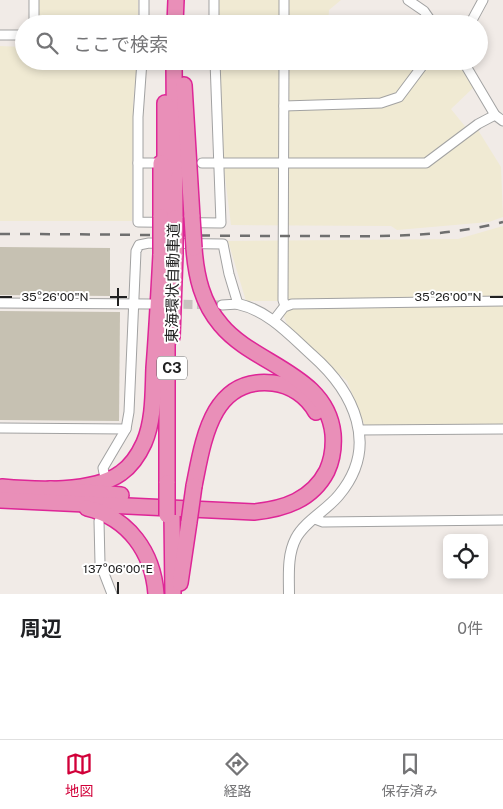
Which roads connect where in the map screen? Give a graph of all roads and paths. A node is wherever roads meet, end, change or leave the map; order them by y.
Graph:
1 (34, 0) edge
2 (144, 0) edge
3 (166, 0) edge
4 (178, 0) edge
5 (214, 0) edge
6 (284, 0) edge
7 (408, 0) edge
8 (484, 0) edge
9 (34, 15) edge
10 (144, 15) edge
11 (166, 15) edge
12 (176, 15) edge
13 (180, 15) edge
14 (214, 15) edge
15 (284, 15) edge
16 (426, 15) edge
17 (475, 15) edge
18 (15, 35) edge
19 (0, 36) edge
20 (142, 70) edge
21 (165, 70) edge
22 (174, 70) edge
23 (183, 70) edge
24 (216, 70) edge
25 (284, 70) edge
26 (419, 70) edge
27 (468, 70) edge
28 (284, 106) junction
29 (495, 116) junction
30 (503, 121) edge
31 (202, 162) dead end
32 (219, 162) junction
33 (138, 163) junction
34 (155, 163) dead end
35 (285, 163) junction
36 (167, 217) junction
37 (167, 253) junction
38 (503, 301) edge
39 (0, 303) edge
40 (134, 304) junction
41 (150, 304) dead end
42 (238, 304) junction
43 (222, 305) tunnel mouth
44 (285, 306) junction
45 (274, 320) junction
46 (0, 428) edge
47 (503, 428) edge
48 (126, 429) junction
49 (360, 430) junction
50 (104, 473) dead end
51 (2, 494) dead end
52 (50, 496) junction
53 (315, 518) junction
54 (503, 520) edge
55 (99, 521) dead end
56 (169, 588) edge
57 (112, 594) edge
58 (289, 594) edge

1 - 9 street
2 - 10 street
3 - 11 highway
4 - 12 highway
4 - 13 highway
5 - 14 street
6 - 15 street
7 - 16 street
8 - 17 street
18 - 19 street
20 - 33 street
21 - 36 highway, 東海環状自動車道 / C3
22 - 36 highway, 東海環状自動車道 / C3
23 - 52 highway, bridge
24 - 32 street
25 - 28 street
26 - 28 street
27 - 29 street
28 - 35 street
29 - 30 street
29 - 35 street
31 - 32 street
32 - 33 street
32 - 35 street
33 - 34 street
35 - 44 street
36 - 37 highway, 東海環状自動車道 / C3
37 - 52 highway
37 - 56 highway, 東海環状自動車道 / C3, bridge
38 - 44 street
39 - 40 street
40 - 41 street
40 - 42 street
40 - 48 street
42 - 43 street
42 - 45 street
44 - 45 street
45 - 49 street
46 - 48 street
47 - 49 street
48 - 50 street
49 - 53 street
51 - 52 highway
52 - 56 highway
52 - 56 highway, bridge
53 - 54 street
53 - 58 street
55 - 57 street

